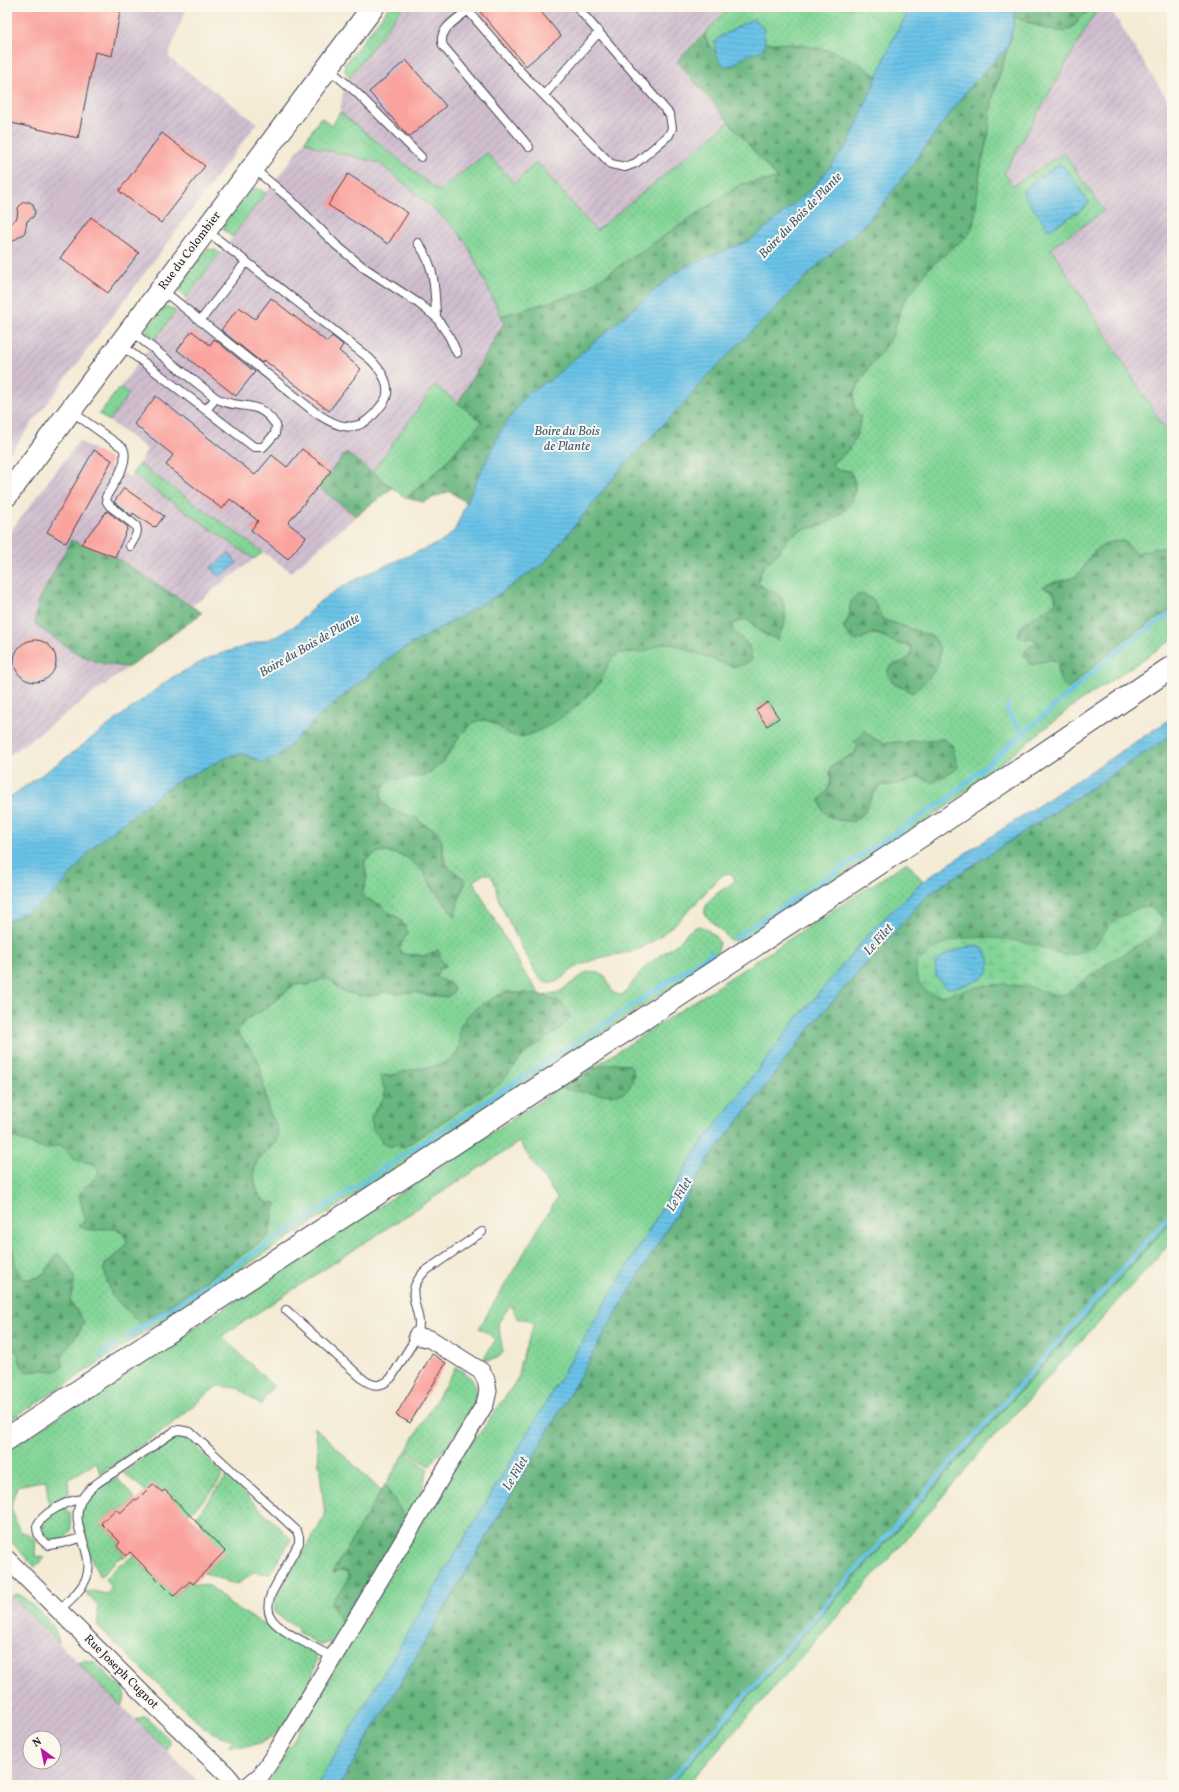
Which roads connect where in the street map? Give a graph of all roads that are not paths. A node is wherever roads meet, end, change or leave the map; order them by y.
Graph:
1 (373, 7) edge
2 (577, 7) edge
3 (466, 9) edge
4 (599, 32) junction
5 (327, 67) junction
6 (544, 96) junction
7 (529, 147) dead end
8 (421, 157) dead end
9 (253, 168) junction
10 (206, 230) junction
11 (418, 243) dead end
12 (246, 262) junction
13 (161, 290) junction
14 (436, 317) junction
15 (200, 321) junction
16 (126, 337) junction
17 (457, 353) dead end
18 (216, 398) junction
19 (206, 410) junction
20 (71, 411) junction
21 (7, 496) edge
22 (130, 546) dead end
23 (1172, 667) edge
24 (482, 1232) dead end
25 (286, 1310) dead end
26 (418, 1336) junction
27 (7, 1439) edge
28 (82, 1499) junction
29 (81, 1538) junction
30 (7, 1559) edge
31 (59, 1610) junction
32 (334, 1658) junction
33 (236, 1785) edge
34 (249, 1785) edge

1 - 5 main road, Rue du Colombier
2 - 4 lane
3 - 6 lane
3 - 7 lane
4 - 6 lane
4 - 6 lane
5 - 8 lane
5 - 9 main road, Rue du Colombier
9 - 10 main road, Rue du Colombier
9 - 14 lane
10 - 12 lane
10 - 13 main road, Rue du Colombier
11 - 14 lane
12 - 15 lane
12 - 15 lane
13 - 15 lane
13 - 16 main road, Rue du Colombier
14 - 17 lane
16 - 18 lane
16 - 19 lane
16 - 20 main road, Rue du Colombier
18 - 19 lane
18 - 19 lane
20 - 21 main road, Rue du Colombier
20 - 22 lane
23 - 27 main road
24 - 26 lane
25 - 26 lane
26 - 32 street
28 - 29 lane
28 - 29 lane
28 - 32 lane
29 - 31 lane
30 - 31 street, Rue Joseph Cugnot
31 - 33 street, Rue Joseph Cugnot
32 - 34 street

